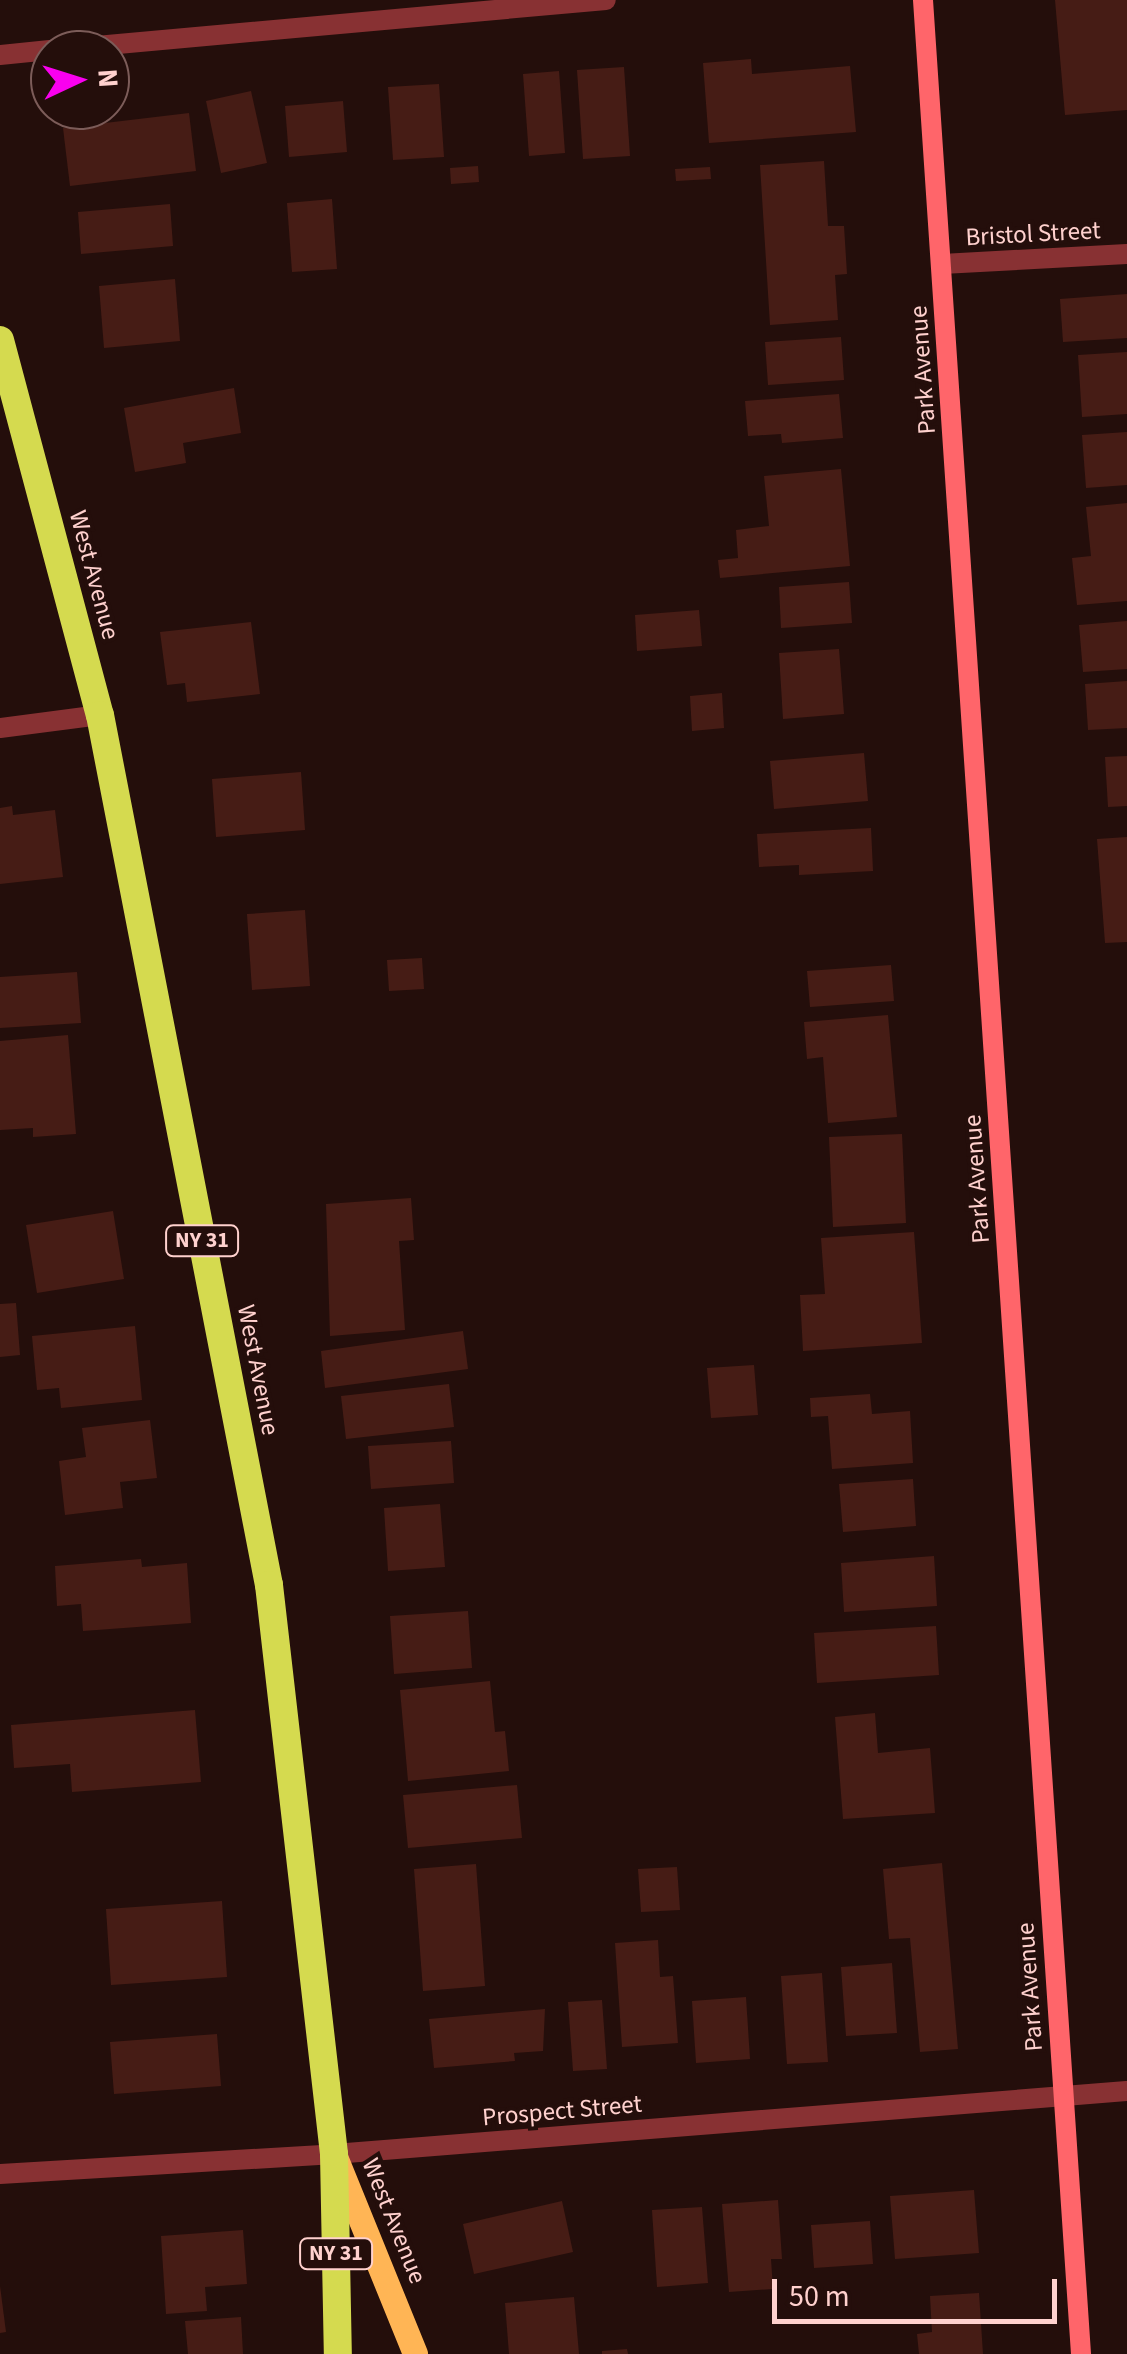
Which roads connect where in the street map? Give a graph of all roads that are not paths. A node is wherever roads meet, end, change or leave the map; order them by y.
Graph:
1 (606, 0) edge
2 (923, 0) edge
3 (130, 43) edge
4 (30, 52) edge
5 (0, 55) edge
6 (1127, 254) edge
7 (942, 264) junction
8 (0, 340) edge
9 (100, 715) junction
10 (0, 728) edge
11 (1127, 2092) edge
12 (1062, 2096) junction
13 (334, 2154) junction
14 (0, 2174) edge
15 (338, 2354) edge
16 (415, 2354) edge
17 (1081, 2354) edge

1 - 3 street
2 - 7 main road, Park Avenue
4 - 5 street
6 - 7 street, Bristol Street
7 - 12 main road, Park Avenue
8 - 9 highway, West Avenue / NY 31
9 - 10 street
9 - 13 highway, West Avenue / NY 31
11 - 12 street, Prospect Street
12 - 13 street, Prospect Street
12 - 17 main road, Park Avenue
13 - 14 street, Prospect Street
13 - 15 highway, NY 31
13 - 16 main road, West Avenue

